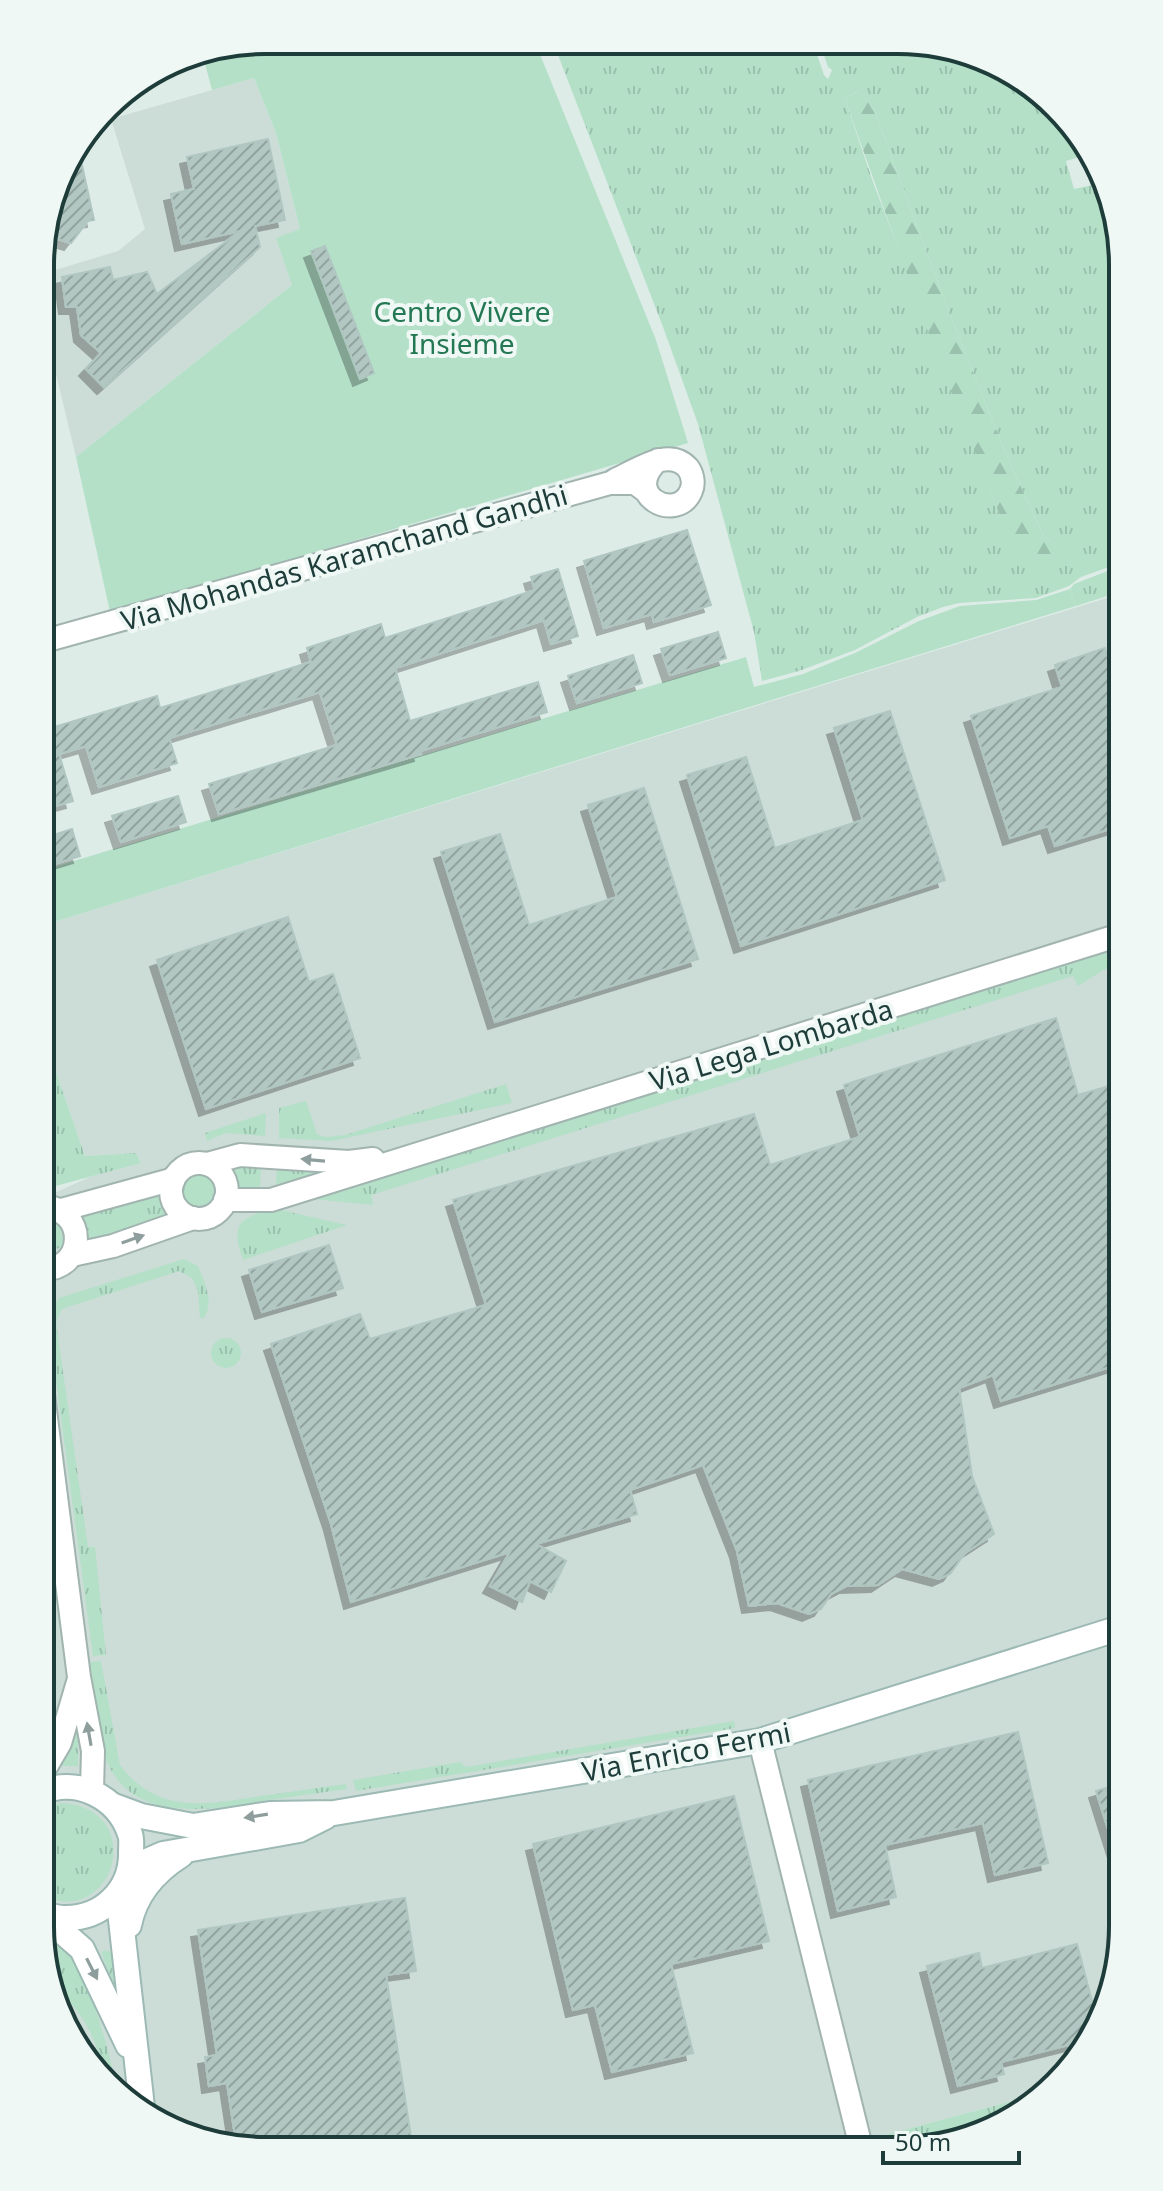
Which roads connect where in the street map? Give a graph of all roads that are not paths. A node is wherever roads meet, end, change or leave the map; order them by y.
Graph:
1 (658, 460) junction
2 (610, 483) junction
3 (646, 491) junction
4 (54, 638) edge
5 (1109, 938) edge
6 (418, 1153) junction
7 (207, 1164) junction
8 (174, 1179) junction
9 (225, 1200) junction
10 (54, 1207) edge
11 (54, 1210) edge
12 (193, 1218) junction
13 (72, 1255) junction
14 (54, 1268) edge
15 (54, 1481) edge
16 (1109, 1631) edge
17 (79, 1677) junction
18 (760, 1741) junction
19 (54, 1753) edge
20 (54, 1788) edge
21 (92, 1791) junction
22 (114, 1806) junction
23 (334, 1813) junction
24 (194, 1848) junction
25 (127, 1879) junction
26 (54, 1916) edge
27 (54, 1925) edge
28 (125, 1947) junction
29 (138, 2070) junction
30 (141, 2096) edge
31 (859, 2137) edge

1 - 2 street
1 - 3 street
1 - 3 street, Via Mohandas Karamchand Gandhi
2 - 3 street, Via Mohandas Karamchand Gandhi
2 - 4 street, Via Mohandas Karamchand Gandhi
5 - 6 street, Via Lega Lombarda
6 -> 7 street, Via Lega Lombarda
6 - 9 street, Via Lega Lombarda
7 - 8 street, Via Lega Lombarda
7 - 9 street
8 - 10 street, Via Lega Lombarda
8 - 12 street
9 - 12 street, Via Lega Lombarda
11 - 13 street
13 -> 12 street, Via Lega Lombarda
13 - 14 street, Via Lega Lombarda
15 - 17 street
16 - 18 street, Via Enrico Fermi
17 - 19 street
21 -> 17 street
18 - 23 street, Via Enrico Fermi
18 - 31 street
20 - 21 street
21 - 22 street
23 -> 22 street, Via Enrico Fermi
22 - 25 street
23 - 24 street, Via Enrico Fermi
24 - 25 street, Via Enrico Fermi
24 - 28 street
25 - 26 street, Via Enrico Fermi
25 - 28 street
27 -> 29 street
28 - 29 street
29 - 30 street

